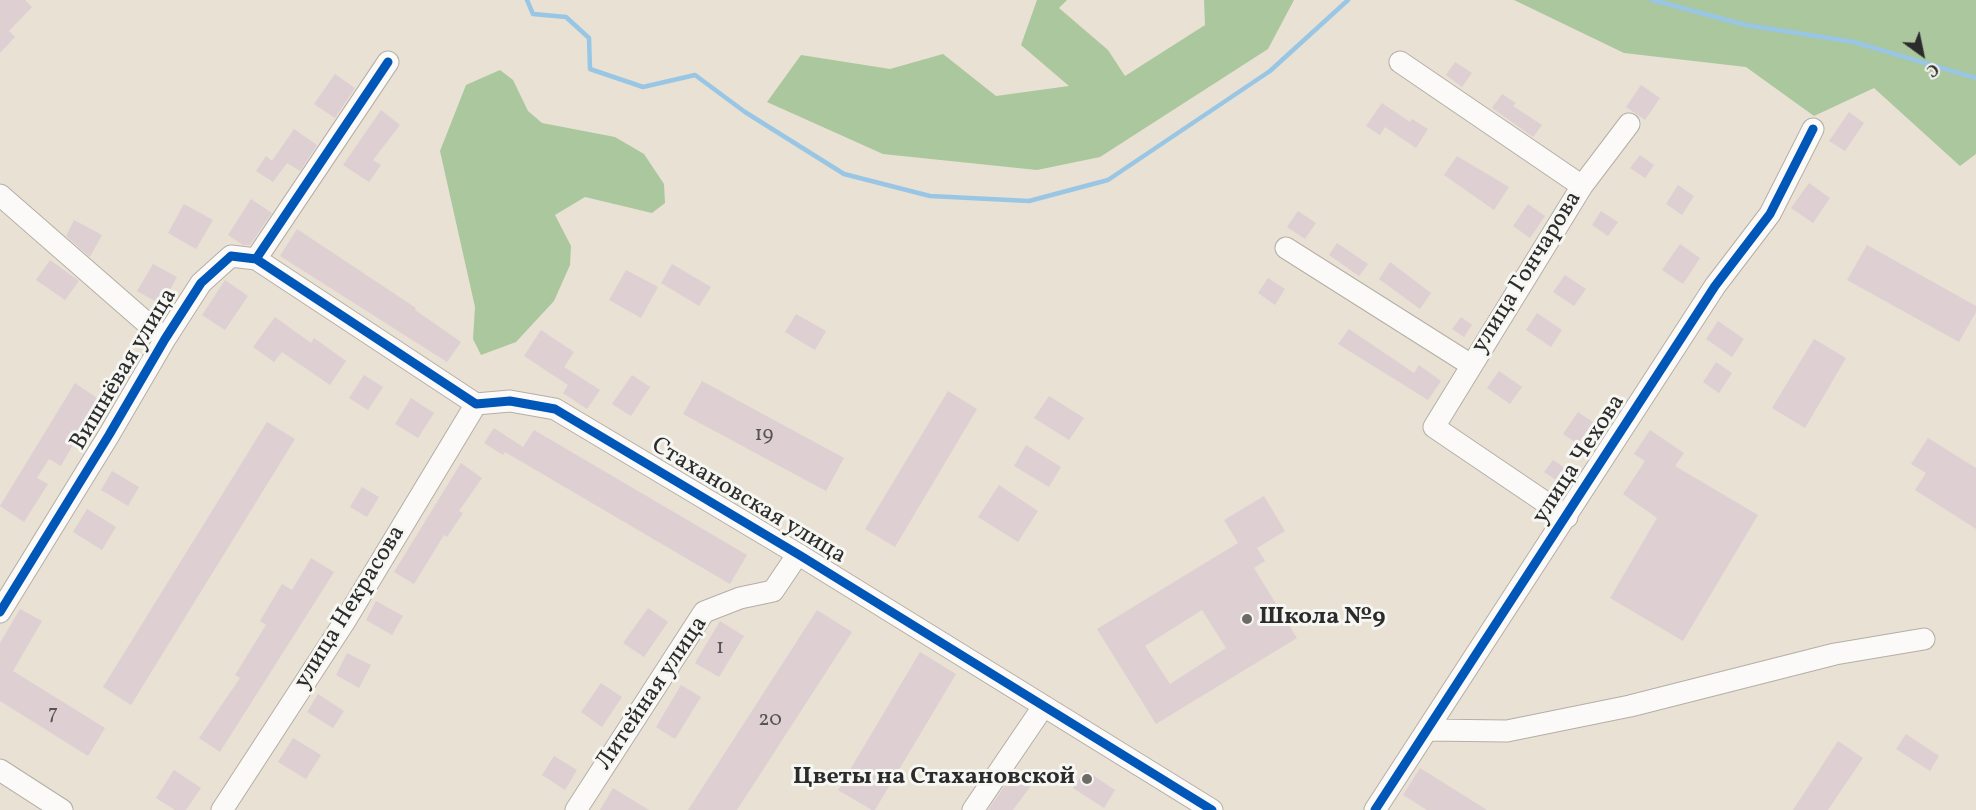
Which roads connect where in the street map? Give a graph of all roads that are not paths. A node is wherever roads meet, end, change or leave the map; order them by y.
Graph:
1 (388, 62) dead end
2 (1400, 62) dead end
3 (1629, 124) dead end
4 (1813, 129) dead end
5 (1582, 186) junction
6 (0, 195) edge
7 (1286, 248) dead end
8 (255, 259) junction
9 (165, 339) junction
10 (1471, 364) junction
11 (476, 404) junction
12 (1567, 518) junction
13 (798, 554) junction
14 (0, 612) edge
15 (1924, 639) dead end
16 (1043, 707) junction
17 (1428, 730) junction
18 (0, 770) edge
19 (62, 810) edge
20 (222, 810) edge
21 (576, 810) edge
22 (973, 810) edge
23 (1212, 810) edge
24 (1376, 810) edge

1 - 8 street
2 - 5 street
3 - 5 street, улица Гончарова
4 - 12 street, улица Чехова
5 - 10 street, улица Гончарова
6 - 9 street
7 - 10 street
8 - 9 street, Вишнёвая улица
8 - 11 street
9 - 14 street, Вишнёвая улица
10 - 12 street, улица Гончарова
11 - 13 street, Стахановская улица
11 - 20 street, улица Некрасова
12 - 17 street, улица Чехова
13 - 16 street, Стахановская улица
13 - 21 street, Литейная улица
15 - 17 street
16 - 22 street
16 - 23 street, Стахановская улица
17 - 24 street, улица Чехова
18 - 19 street

